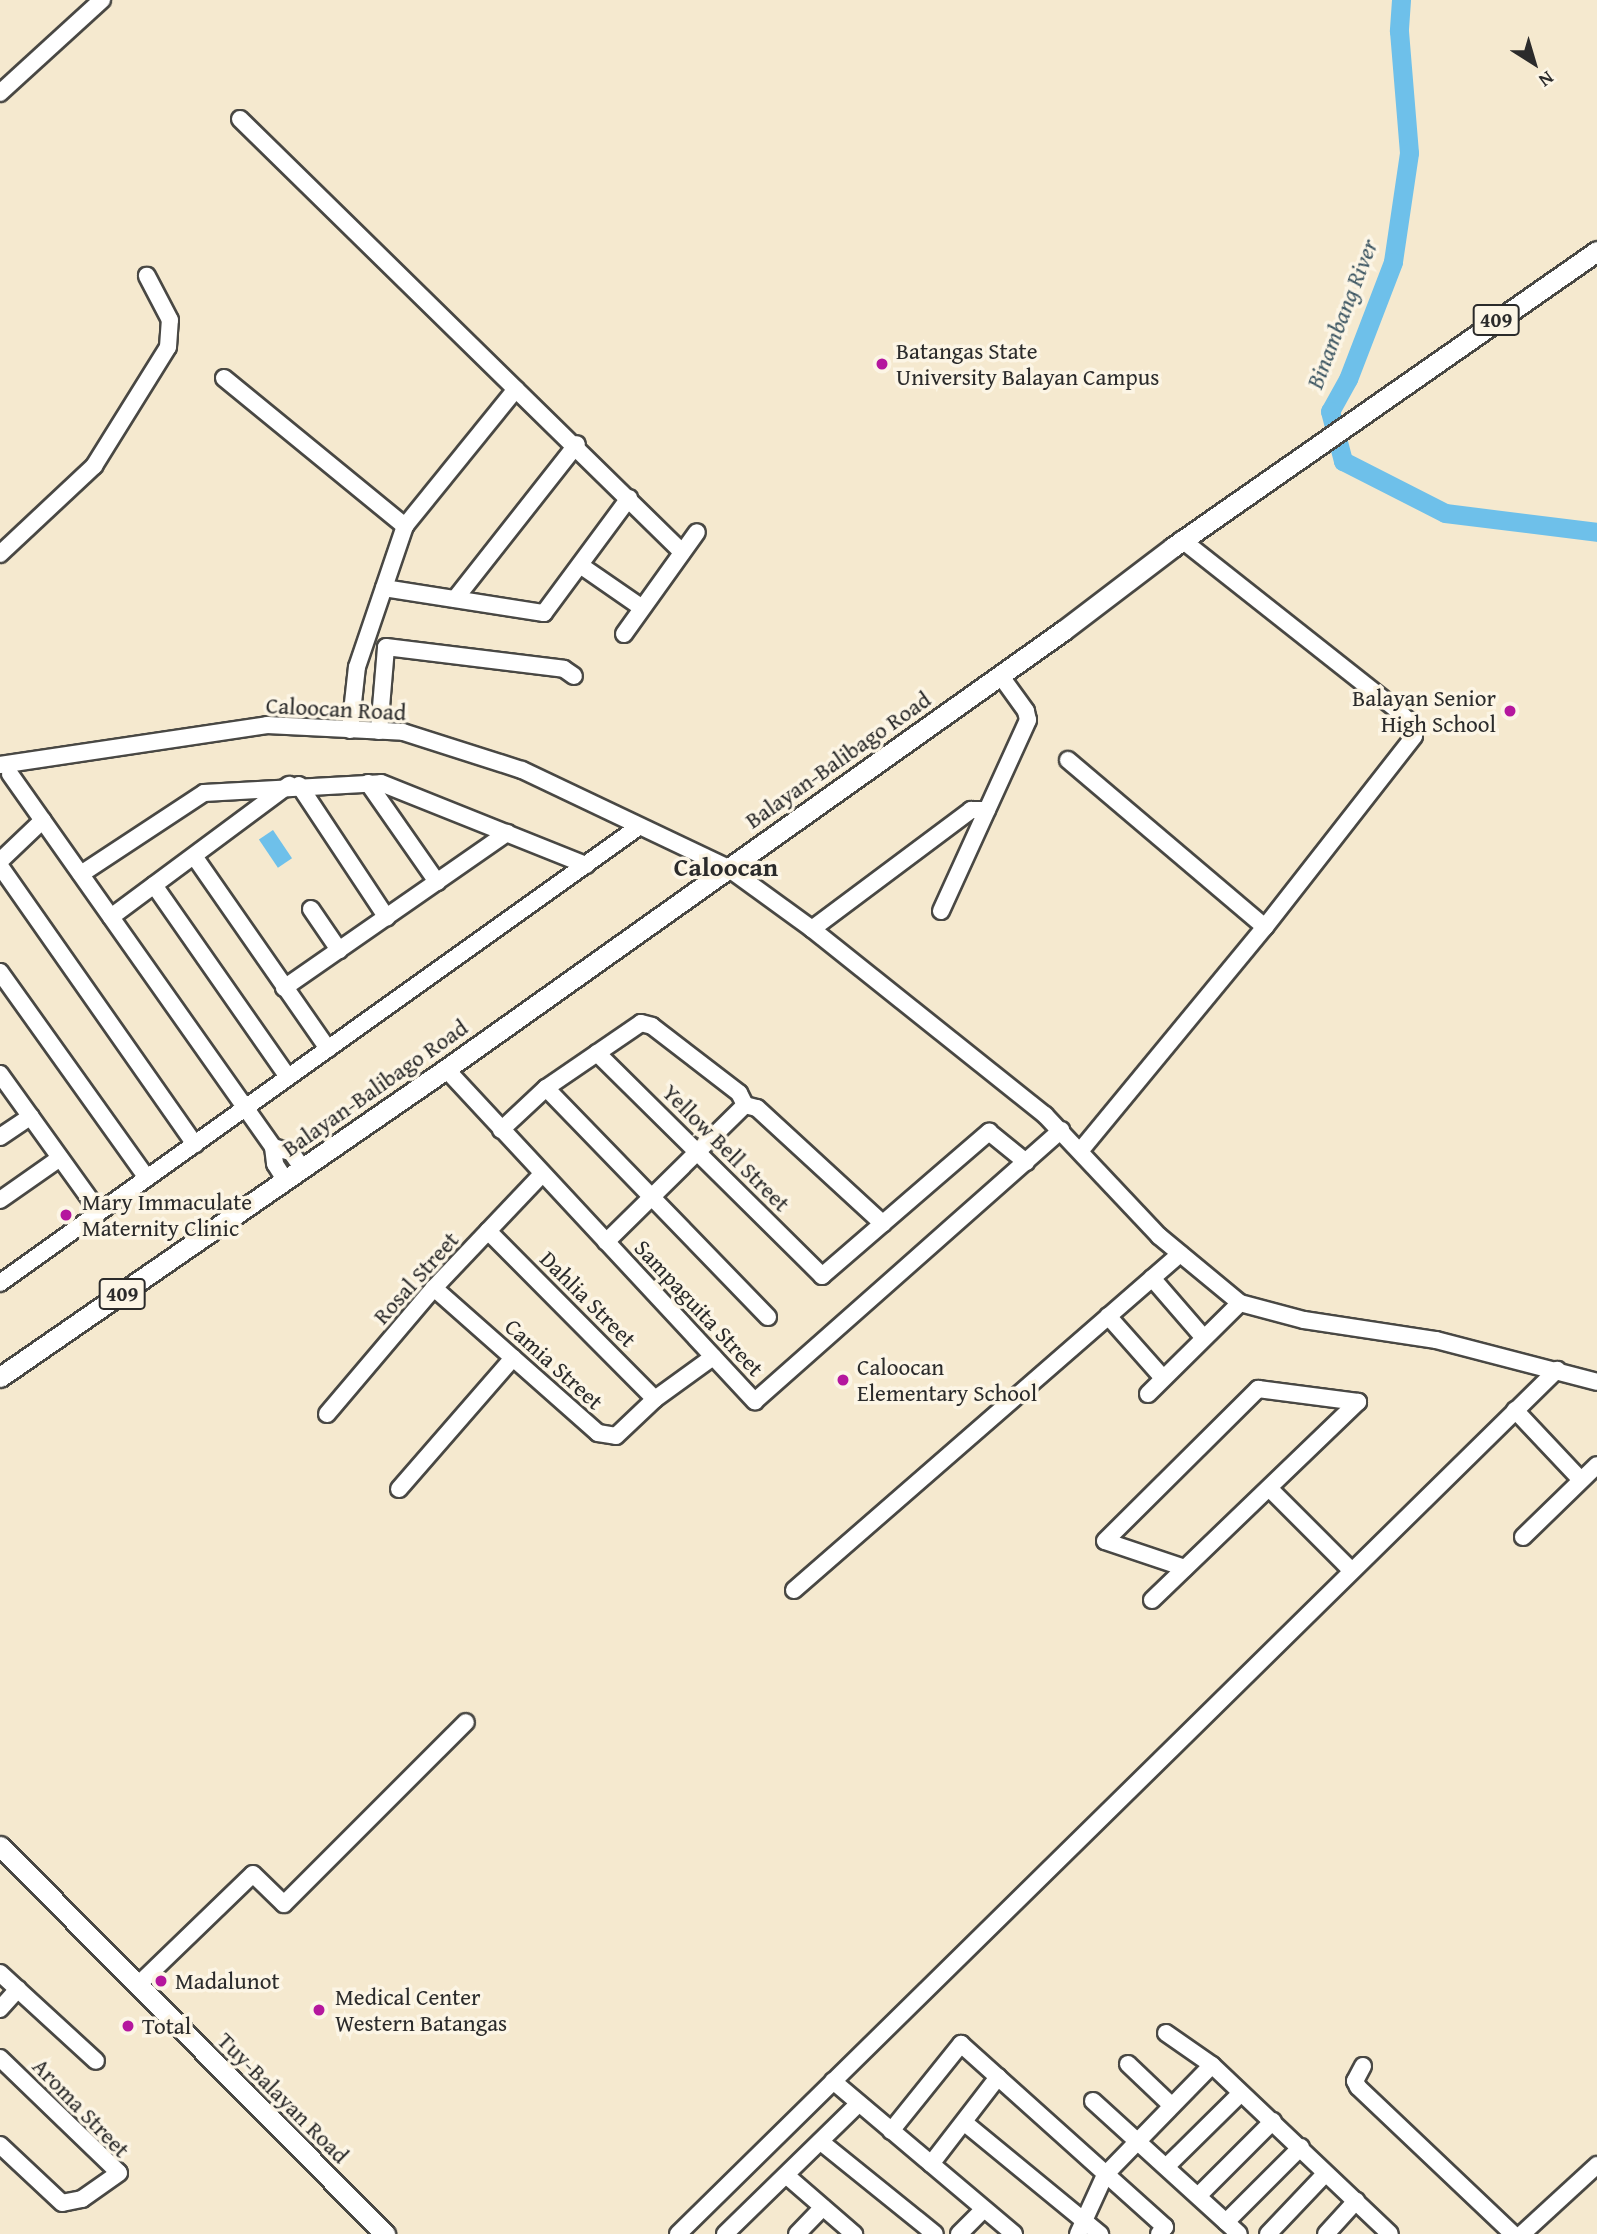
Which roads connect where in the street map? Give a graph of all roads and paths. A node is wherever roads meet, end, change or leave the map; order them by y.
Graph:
1 (102, 0) edge
2 (0, 93) edge
3 (240, 119) dead end
4 (1597, 251) edge
5 (147, 276) dead end
6 (224, 378) dead end
7 (516, 389) junction
8 (577, 444) junction
9 (629, 498) junction
10 (405, 526) junction
11 (697, 532) dead end
12 (1182, 540) junction
13 (682, 552) junction
14 (0, 554) edge
15 (580, 565) junction
16 (384, 588) junction
17 (455, 599) junction
18 (642, 608) junction
19 (624, 634) dead end
20 (1000, 675) junction
21 (574, 676) dead end
22 (350, 730) junction
23 (380, 731) junction
24 (1068, 760) dead end
25 (5, 769) edge
26 (368, 783) junction
27 (295, 785) junction
28 (988, 810) junction
29 (43, 820) junction
30 (637, 828) dead end
31 (507, 832) junction
32 (194, 856) junction
33 (0, 863) edge
34 (586, 865) junction
35 (728, 868) junction
36 (81, 874) junction
37 (437, 882) junction
38 (154, 885) junction
39 (311, 909) dead end
40 (941, 911) dead end
41 (111, 917) junction
42 (387, 918) junction
43 (1265, 927) junction
44 (812, 929) junction
45 (339, 950) junction
46 (0, 972) edge
47 (284, 988) junction
48 (328, 1049) junction
49 (597, 1053) junction
50 (446, 1069) junction
51 (1, 1076) edge
52 (288, 1077) junction
53 (546, 1088) junction
54 (745, 1105) junction
55 (246, 1108) junction
56 (31, 1116) junction
57 (501, 1130) junction
58 (1061, 1130) junction
59 (0, 1137) edge
60 (195, 1144) junction
61 (273, 1147) junction
62 (1081, 1150) junction
63 (698, 1153) junction
64 (60, 1158) junction
65 (1026, 1162) junction
66 (303, 1169) junction
67 (542, 1174) junction
68 (147, 1178) junction
69 (286, 1181) junction
70 (652, 1197) junction
71 (0, 1200) edge
72 (99, 1212) junction
73 (883, 1224) junction
74 (488, 1231) junction
75 (606, 1242) junction
76 (1180, 1254) junction
77 (1152, 1278) junction
78 (0, 1283) edge
79 (434, 1288) junction
80 (1240, 1303) junction
81 (1108, 1316) junction
82 (768, 1317) dead end
83 (1204, 1338) junction
84 (713, 1357) junction
85 (513, 1358) junction
86 (1556, 1370) junction
87 (2, 1373) edge
88 (1163, 1378) junction
89 (1597, 1382) edge
90 (1148, 1394) dead end
91 (655, 1399) junction
92 (1515, 1410) junction
93 (327, 1415) dead end
94 (1597, 1465) edge
95 (1581, 1480) junction
96 (399, 1489) dead end
97 (1271, 1490) junction
98 (1523, 1537) dead end
99 (1185, 1568) junction
100 (1351, 1570) junction
101 (794, 1590) dead end
102 (1152, 1600) dead end
103 (466, 1722) dead end
104 (0, 1846) edge
105 (0, 1973) edge
106 (139, 1984) junction
107 (18, 1989) junction
108 (0, 2009) edge
109 (1166, 2033) dead end
110 (0, 2058) edge
111 (96, 2061) dead end
112 (1128, 2064) dead end
113 (1212, 2065) junction
114 (1363, 2066) dead end
115 (998, 2077) junction
116 (833, 2081) junction
117 (1241, 2093) junction
118 (1093, 2101) dead end
119 (1170, 2104) junction
120 (858, 2105) junction
121 (1273, 2122) junction
122 (965, 2123) junction
123 (891, 2130) junction
124 (1137, 2140) junction
125 (821, 2142) junction
126 (0, 2145) edge
127 (1301, 2147) junction
128 (931, 2164) junction
129 (1597, 2165) edge
130 (1166, 2167) junction
131 (1105, 2175) junction
132 (1324, 2175) junction
133 (787, 2176) junction
134 (1198, 2196) junction
135 (1356, 2202) junction
136 (823, 2207) junction
137 (983, 2210) junction
138 (1226, 2222) junction
139 (1081, 2227) edge
140 (1382, 2232) edge
141 (385, 2234) edge
142 (678, 2234) edge
143 (725, 2234) edge
144 (797, 2234) edge
145 (854, 2234) edge
146 (935, 2234) edge
147 (958, 2234) edge
148 (1014, 2234) edge
149 (1100, 2234) edge
150 (1159, 2234) edge
151 (1239, 2234) edge
152 (1268, 2234) edge
153 (1326, 2234) edge
154 (1513, 2234) edge
155 (1522, 2234) edge

1 - 2 street
3 - 7 street
4 - 12 main road, Balayan-Balibago Road / 409
5 - 14 street
6 - 10 street
7 - 8 street
7 - 10 street
8 - 9 street
8 - 17 street
9 - 13 street
9 - 15 street
10 - 16 street
11 - 13 street
12 - 20 main road, Balayan-Balibago Road / 409
12 - 43 street
13 - 18 street
15 - 17 street
15 - 18 street
16 - 17 street
16 - 22 street
18 - 19 street
20 - 28 street
20 - 35 main road, Balayan-Balibago Road / 409
21 - 23 street
22 - 23 street, Caloocan Road
22 - 25 street, Caloocan Road
23 - 35 street, Caloocan Road
24 - 43 street
25 - 29 street
26 - 27 street
26 - 31 street
26 - 37 street
27 - 32 street
27 - 36 street
27 - 42 street
28 - 40 street
28 - 44 street
29 - 33 street
29 - 36 street
30 - 34 street
31 - 34 street
31 - 37 street
32 - 38 street
32 - 47 street
33 - 60 street
34 - 48 street
35 - 44 street, Caloocan Road
35 - 50 main road, Balayan-Balibago Road / 409
36 - 41 street
37 - 42 street
38 - 41 street
38 - 52 street
39 - 45 street
41 - 55 street
42 - 45 street
43 - 62 street
44 - 58 street, Caloocan Road
45 - 47 street
46 - 68 street
47 - 48 street
48 - 52 street
49 - 53 street
49 - 54 street
49 - 63 street, Yellow Bell Street
50 - 57 street, Sampaguita Street
50 - 66 main road, Balayan-Balibago Road / 409
51 - 56 street
52 - 55 street
53 - 57 street
53 - 70 street
54 - 63 street
54 - 73 street
55 - 60 street
55 - 61 street
56 - 59 street
56 - 64 street
57 - 67 street, Sampaguita Street
58 - 62 street, Caloocan Road
58 - 65 street, Sampaguita Street
60 - 68 street
61 - 66 street
61 - 69 street
62 - 76 street, Caloocan Road
63 - 70 street
63 - 73 street, Yellow Bell Street
64 - 71 street
64 - 72 street
65 - 73 street
65 - 84 street, Sampaguita Street
66 - 69 main road, Balayan-Balibago Road / 409
67 - 74 street, Rosal Street
67 - 75 street, Sampaguita Street
68 - 72 street
69 - 87 main road, Balayan-Balibago Road / 409
70 - 75 street
70 - 82 street
72 - 78 street
74 - 79 street, Rosal Street
74 - 91 street, Dahlia Street
75 - 84 street, Sampaguita Street
76 - 77 street
76 - 80 street, Caloocan Road
77 - 81 street
77 - 83 street
79 - 85 street, Camia Street
79 - 93 street, Rosal Street
80 - 83 street
80 - 86 street
81 - 88 street
81 - 101 street
83 - 88 street
84 - 91 street, Camia Street
85 - 91 street, Camia Street
85 - 96 street
86 - 89 street
86 - 92 street
88 - 90 street
92 - 95 street
92 - 100 street
94 - 95 street
95 - 98 street
97 - 99 street
97 - 99 street
97 - 100 street
99 - 102 street
100 - 116 street
103 - 106 street
104 - 106 main road, Tuy-Balayan Road
105 - 107 street
106 - 141 main road, Tuy-Balayan Road
107 - 108 street
107 - 111 street
109 - 113 street
110 - 126 street, Aroma Street
112 - 119 street
113 - 117 street
113 - 119 street
114 - 154 street
115 - 122 street
115 - 123 street
115 - 131 street
116 - 120 street
116 - 142 street
117 - 121 street
117 - 130 street
118 - 124 street
119 - 124 street
120 - 123 street
120 - 125 street
121 - 127 street
121 - 134 street
122 - 128 street
122 - 139 street
123 - 128 street
124 - 130 street
124 - 131 street
125 - 133 street
125 - 146 street
127 - 132 street
127 - 138 street
128 - 137 street
129 - 155 street
130 - 134 street
131 - 139 street
131 - 150 street
132 - 135 street
132 - 152 street
133 - 136 street
133 - 143 street
134 - 138 street
135 - 140 street
135 - 153 street
136 - 144 street
136 - 145 street
137 - 147 street
137 - 148 street
138 - 151 street
139 - 149 street

